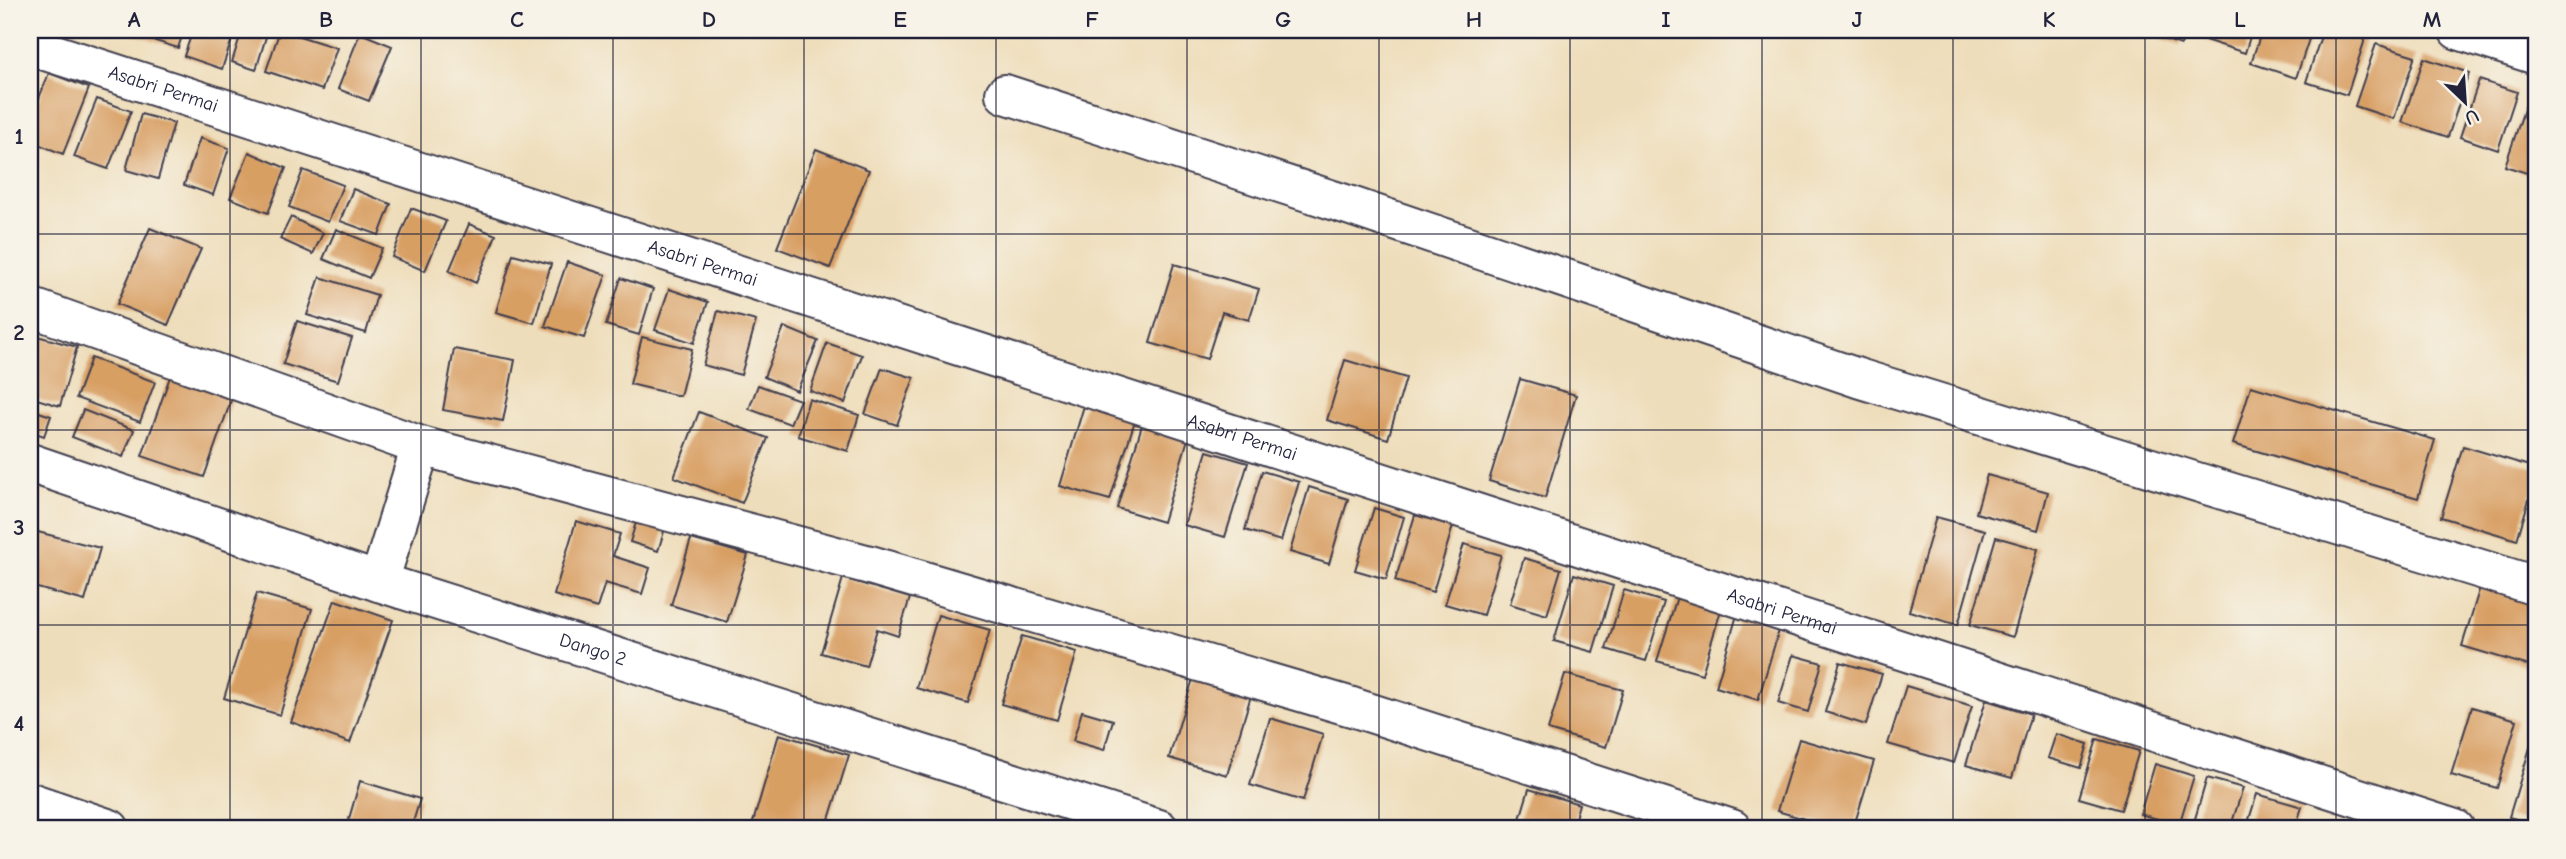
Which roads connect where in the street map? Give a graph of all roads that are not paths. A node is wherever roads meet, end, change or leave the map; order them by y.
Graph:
1 (2458, 30) edge
2 (30, 46) edge
3 (2536, 55) edge
4 (1005, 94) dead end
5 (30, 307) edge
6 (421, 446) junction
7 (30, 463) edge
8 (379, 582) junction
9 (2536, 586) edge
10 (30, 802) edge
11 (110, 829) edge
12 (1160, 829) edge
13 (1732, 829) edge
14 (2455, 829) edge

1 - 3 street
2 - 14 street, Asabri Permai
4 - 9 street
5 - 6 street
6 - 8 street
6 - 13 street
7 - 8 street, Dango 2
8 - 12 street, Dango 2
10 - 11 street

